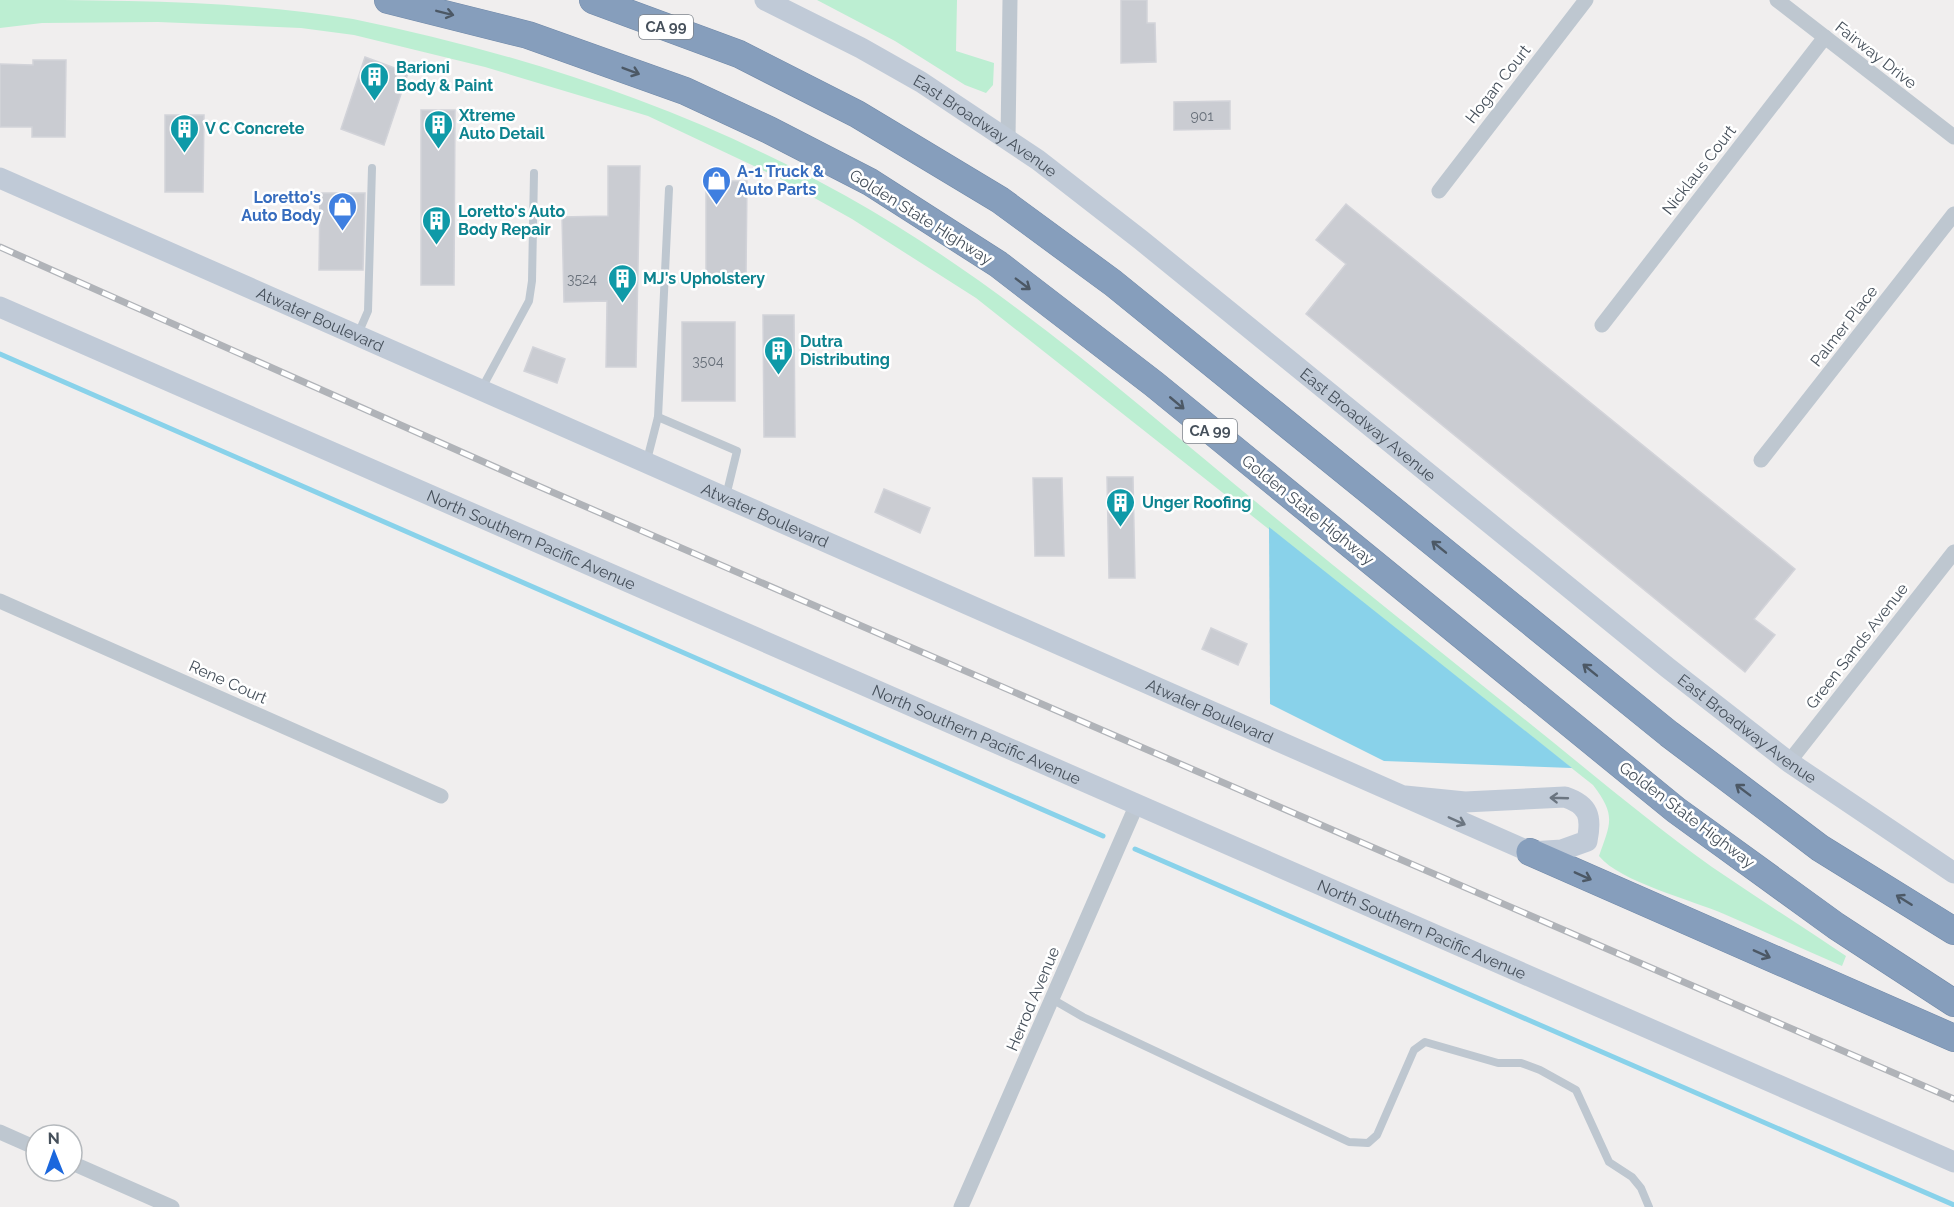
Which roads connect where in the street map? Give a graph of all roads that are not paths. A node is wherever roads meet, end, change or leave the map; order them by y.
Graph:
1 (388, 0) edge
2 (593, 0) edge
3 (624, 0) edge
4 (765, 0) edge
5 (1011, 0) edge
6 (1586, 0) edge
7 (1777, 0) edge
8 (1825, 37) junction
9 (739, 54) junction
10 (1954, 137) edge
11 (1008, 138) junction
12 (372, 168) dead end
13 (534, 173) dead end
14 (0, 178) edge
15 (669, 189) dead end
16 (1439, 191) dead end
17 (1954, 214) edge
18 (0, 307) edge
19 (1602, 325) dead end
20 (358, 335) junction
21 (482, 389) junction
22 (658, 417) junction
23 (1761, 460) dead end
24 (646, 462) junction
25 (726, 496) junction
26 (1953, 554) edge
27 (0, 601) edge
28 (1789, 762) junction
29 (441, 796) dead end
30 (1405, 796) junction
31 (1137, 804) junction
32 (1530, 852) junction
33 (1954, 873) edge
34 (1954, 931) edge
35 (1052, 999) junction
36 (1954, 1002) edge
37 (1954, 1038) edge
38 (0, 1132) edge
39 (24, 1143) edge
40 (1954, 1162) edge
41 (84, 1168) edge
42 (172, 1207) edge
43 (961, 1207) edge
44 (1649, 1207) edge

1 -> 36 highway, Golden State Highway / CA 99
2 - 9 highway, CA 99
3 - 9 highway
4 - 11 main road, East Broadway Avenue
5 - 11 street
6 - 16 street, Hogan Court
7 - 8 street, Fairway Drive
8 - 10 street, Fairway Drive
8 - 19 street, Nicklaus Court
34 -> 9 highway, CA 99
11 - 28 main road, East Broadway Avenue
12 - 20 lane
13 - 21 lane
14 - 20 main road, Atwater Boulevard
15 - 22 lane
17 - 23 street, Palmer Place
18 - 31 main road, North Southern Pacific Avenue
20 - 21 main road, Atwater Boulevard
21 - 24 main road, Atwater Boulevard
22 - 24 lane
22 - 25 lane
24 - 25 main road, Atwater Boulevard
25 - 30 main road, Atwater Boulevard
26 - 28 street, Green Sands Avenue
27 - 29 street, Rene Court
28 - 33 main road, East Broadway Avenue
30 -> 32 main road, Atwater Boulevard
32 -> 30 main road
31 - 35 street, Herrod Avenue
31 - 40 main road, North Southern Pacific Avenue
32 -> 37 highway
35 - 43 street, Herrod Avenue
35 - 44 lane
38 - 39 street
41 - 42 street

